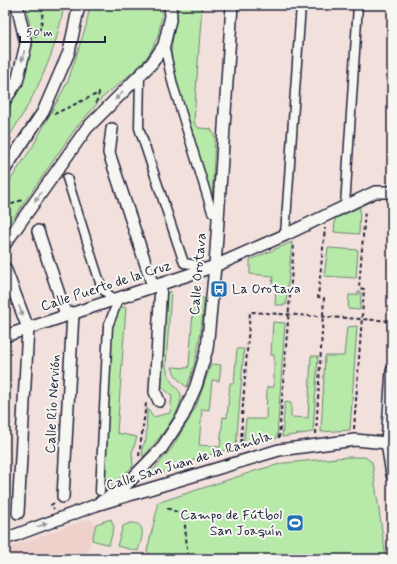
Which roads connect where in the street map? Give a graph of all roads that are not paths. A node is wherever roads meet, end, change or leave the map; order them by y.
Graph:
1 (16, 5) edge
2 (79, 5) edge
3 (170, 5) edge
4 (232, 5) edge
5 (301, 5) edge
6 (358, 5) edge
7 (164, 45) junction
8 (140, 75) junction
9 (5, 100) edge
10 (112, 129) dead end
11 (5, 169) edge
12 (67, 178) dead end
13 (392, 192) edge
14 (345, 206) junction
15 (218, 216) junction
16 (38, 231) dead end
17 (285, 235) junction
18 (5, 244) edge
19 (5, 268) edge
20 (210, 268) junction
21 (157, 285) junction
22 (116, 299) junction
23 (70, 314) junction
24 (28, 328) junction
25 (5, 336) edge
26 (392, 371) edge
27 (159, 401) road end
28 (390, 440) edge
29 (392, 475) edge
30 (100, 491) dead end
31 (63, 497) dead end
32 (96, 505) junction
33 (18, 512) dead end
34 (5, 539) edge

1 -> 9 street
2 - 11 street
3 - 7 street
4 - 15 street, Calle Orotava
5 - 17 street
6 - 14 street
7 - 8 street
7 - 15 street
8 -> 18 street
8 - 20 street
10 - 21 street
12 - 22 street
13 - 14 street, Calle Puerto de la Cruz
14 - 17 street, Calle Puerto de la Cruz
15 - 20 street, Calle Orotava
16 - 23 street
17 - 20 street, Calle Puerto de la Cruz
19 -> 24 street
20 - 21 street, Calle Puerto de la Cruz
20 - 32 street, Calle Orotava
21 - 22 street, Calle Puerto de la Cruz
21 - 27 street
22 - 23 street, Calle Puerto de la Cruz
22 - 30 street
23 - 24 street, Calle Puerto de la Cruz
23 - 31 street, Calle Río Nervión
24 - 25 street, Calle Puerto de la Cruz
24 - 33 street
26 - 28 street
28 - 29 street
28 - 32 street, Calle San Juan de la Rambla
34 -> 32 street, Calle San Juan de la Rambla

